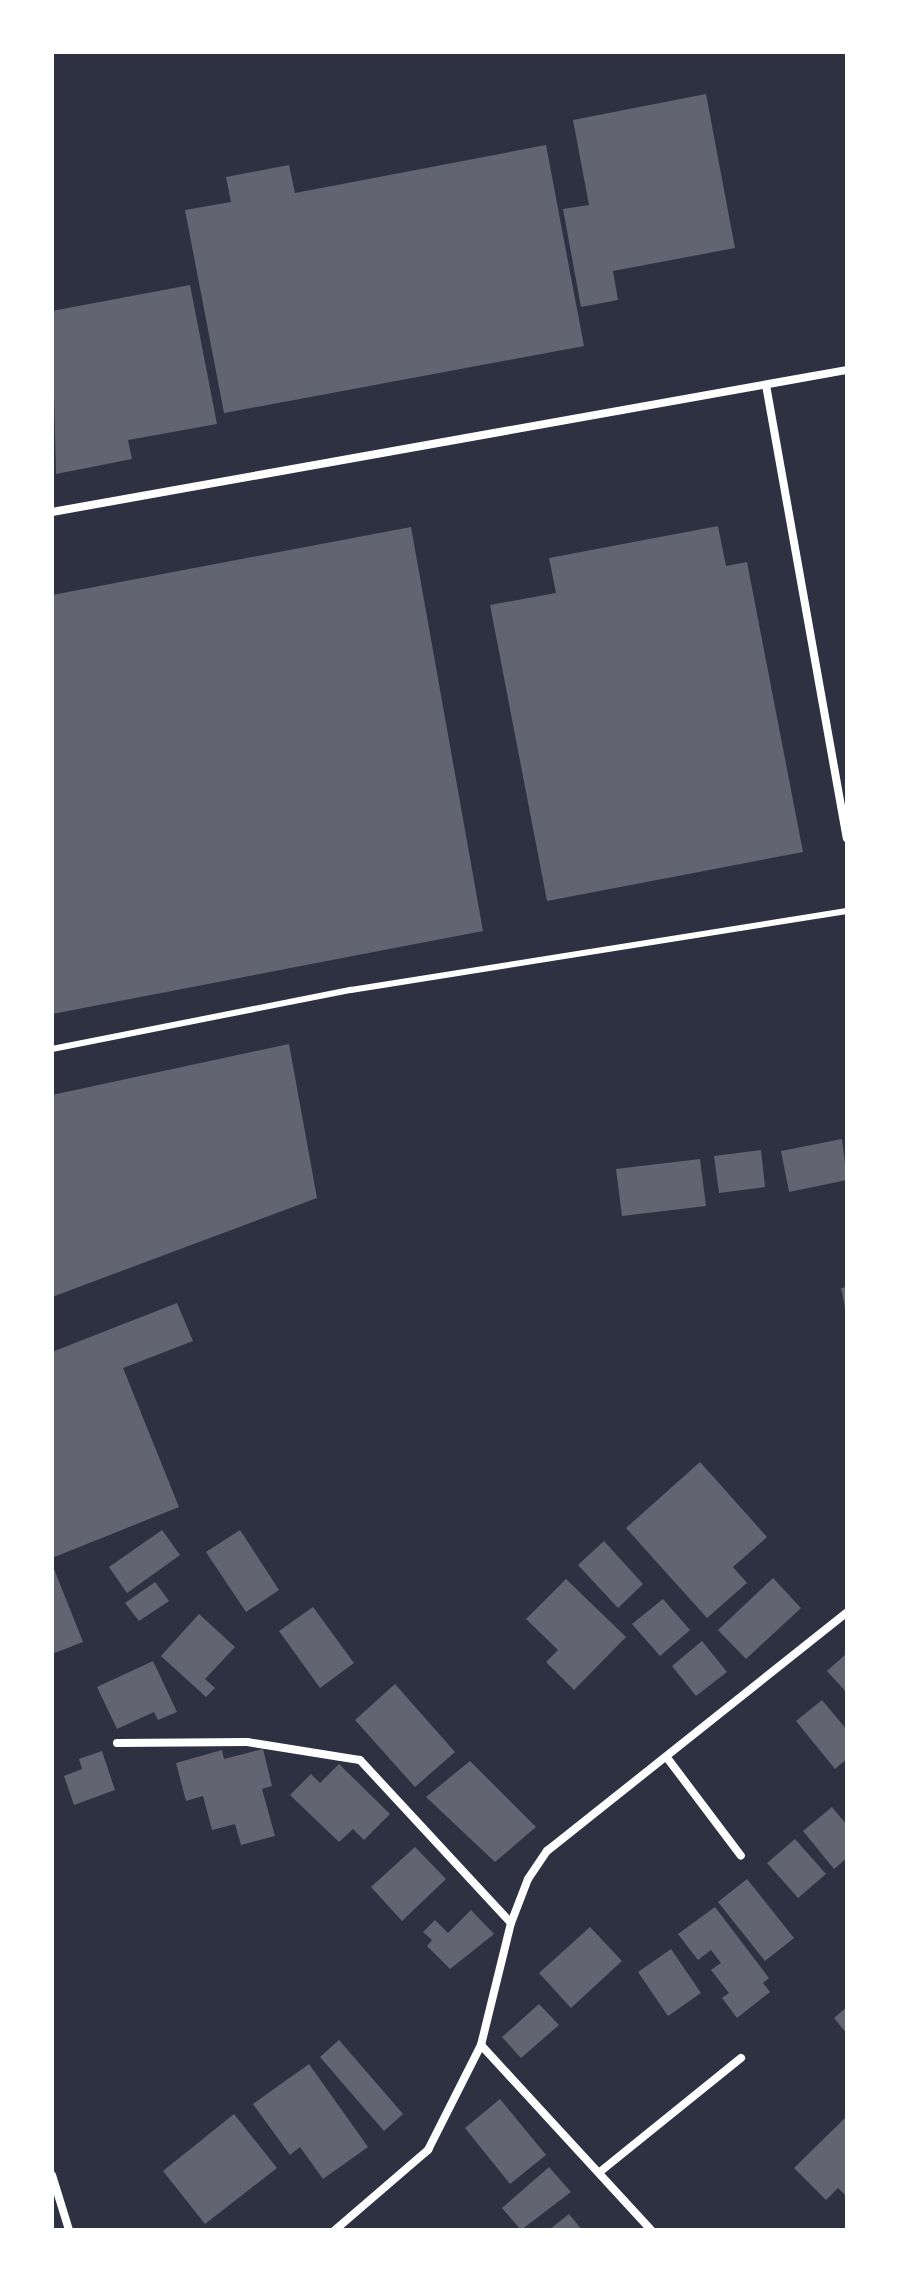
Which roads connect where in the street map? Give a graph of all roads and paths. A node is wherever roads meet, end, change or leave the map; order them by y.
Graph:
1 (847, 370) edge
2 (766, 385) junction
3 (52, 512) edge
4 (847, 838) edge
5 (847, 911) edge
6 (52, 1049) edge
7 (847, 1612) edge
8 (117, 1743) dead end
9 (668, 1759) junction
10 (741, 1856) dead end
11 (511, 1923) junction
12 (481, 2045) junction
13 (741, 2058) dead end
14 (601, 2171) junction
15 (52, 2175) edge
16 (69, 2230) edge
17 (335, 2230) edge
18 (651, 2230) edge

1 - 2 street
2 - 3 street
2 - 4 street
5 - 6 lane
7 - 9 street
8 - 11 street
9 - 10 street
9 - 11 street
11 - 12 street
12 - 14 street
12 - 17 street
13 - 14 street
14 - 18 street
15 - 16 street

